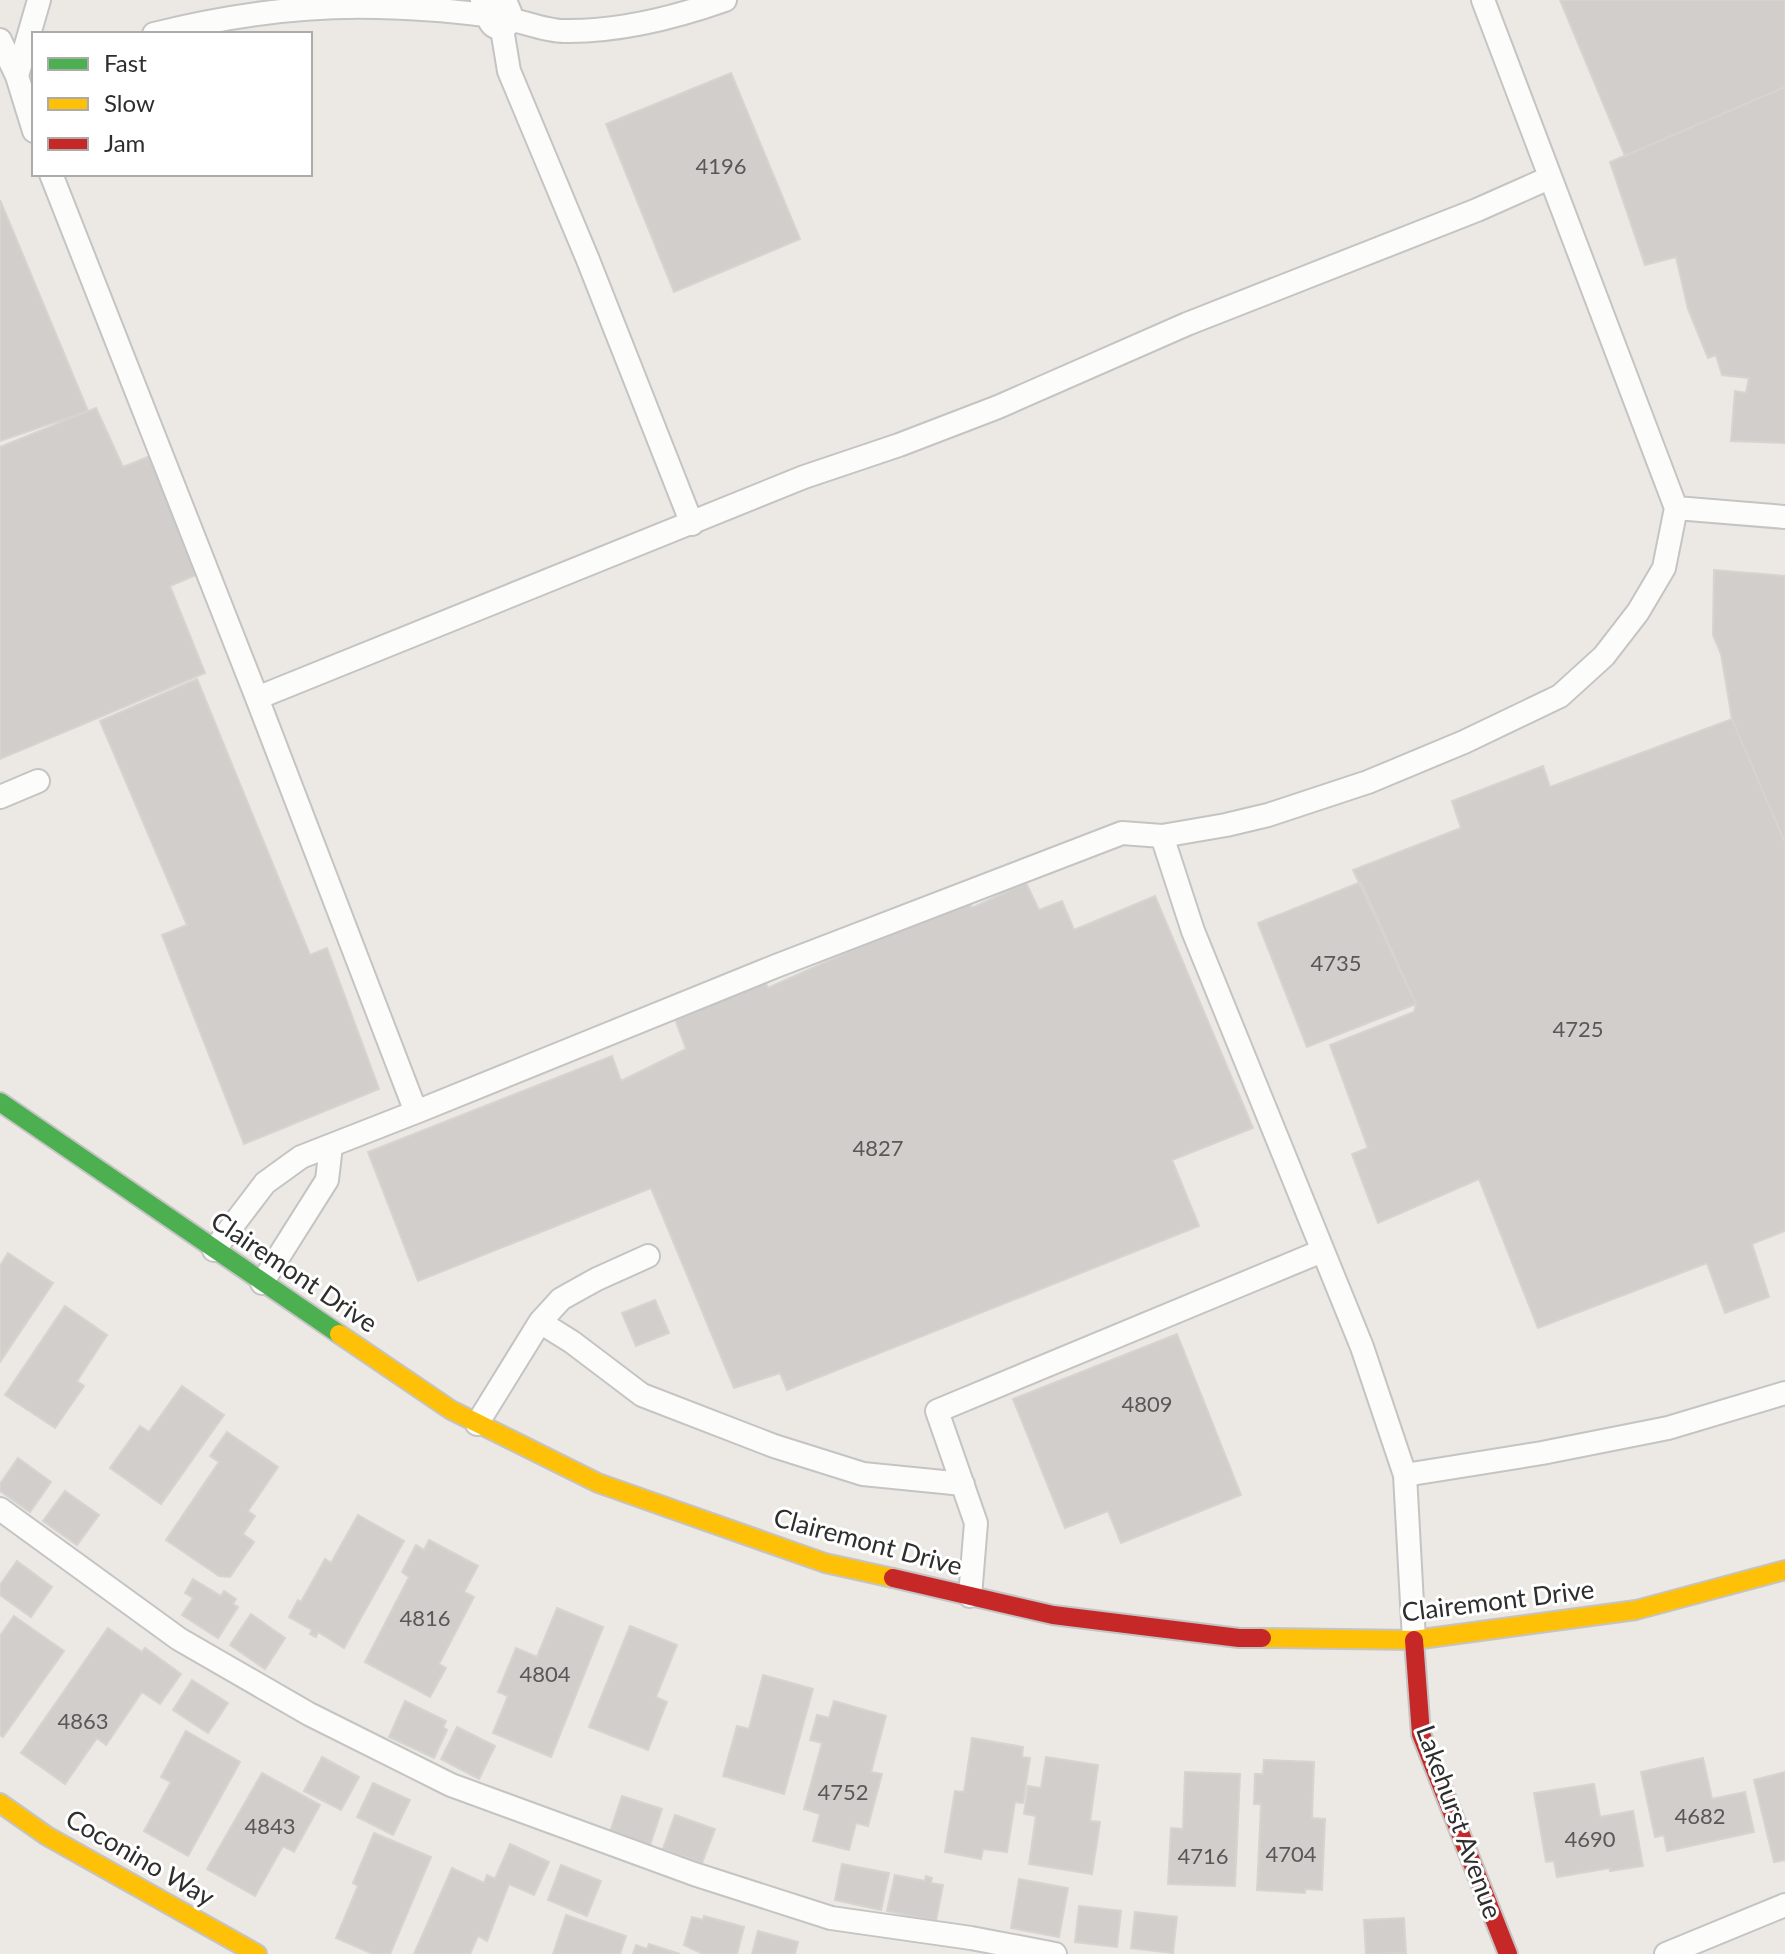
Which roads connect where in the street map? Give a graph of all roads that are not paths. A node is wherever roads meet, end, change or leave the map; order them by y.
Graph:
1 (39, 0) edge
2 (725, 0) edge
3 (1483, 0) edge
4 (496, 9) edge
5 (162, 32) edge
6 (0, 40) edge
7 (17, 77) edge
8 (32, 125) edge
9 (52, 176) edge
10 (1549, 178) junction
11 (1676, 508) junction
12 (1785, 517) edge
13 (692, 524) junction
14 (257, 698) junction
15 (38, 781) dead end
16 (0, 797) edge
17 (1162, 836) junction
18 (0, 1102) edge
19 (416, 1112) junction
20 (331, 1146) junction
21 (214, 1250) junction
22 (1322, 1251) junction
23 (648, 1256) dead end
24 (262, 1283) junction
25 (540, 1322) junction
26 (1785, 1393) edge
27 (477, 1424) junction
28 (1405, 1475) junction
29 (963, 1484) junction
30 (0, 1509) edge
31 (1785, 1570) edge
32 (970, 1596) junction
33 (1414, 1640) junction
34 (0, 1803) edge
35 (1785, 1905) edge
36 (257, 1954) edge
37 (1055, 1954) edge
38 (1508, 1954) edge
39 (1666, 1954) edge

1 - 7 lane
2 - 4 lane
3 - 10 lane
4 - 5 lane
4 - 13 lane
6 - 7 lane
7 - 8 lane
9 - 14 lane
10 - 11 lane
10 - 13 lane
11 - 12 lane
11 - 17 lane
13 - 14 lane
14 - 19 lane
15 - 16 lane
17 - 19 lane
17 - 22 lane
18 - 21 main road, Clairemont Drive
19 - 20 lane
20 - 21 lane
20 - 24 lane
21 - 24 main road, Clairemont Drive
22 - 28 lane
22 - 29 lane
23 - 25 lane
24 - 27 main road, Clairemont Drive
25 - 27 lane
25 - 29 lane
26 - 28 lane
27 - 32 main road, Clairemont Drive
28 - 33 lane
29 - 32 lane
30 - 37 lane
31 - 33 main road, Clairemont Drive
32 - 33 main road, Clairemont Drive
33 - 38 main road, Lakehurst Avenue
34 - 36 main road, Coconino Way
35 - 39 lane

